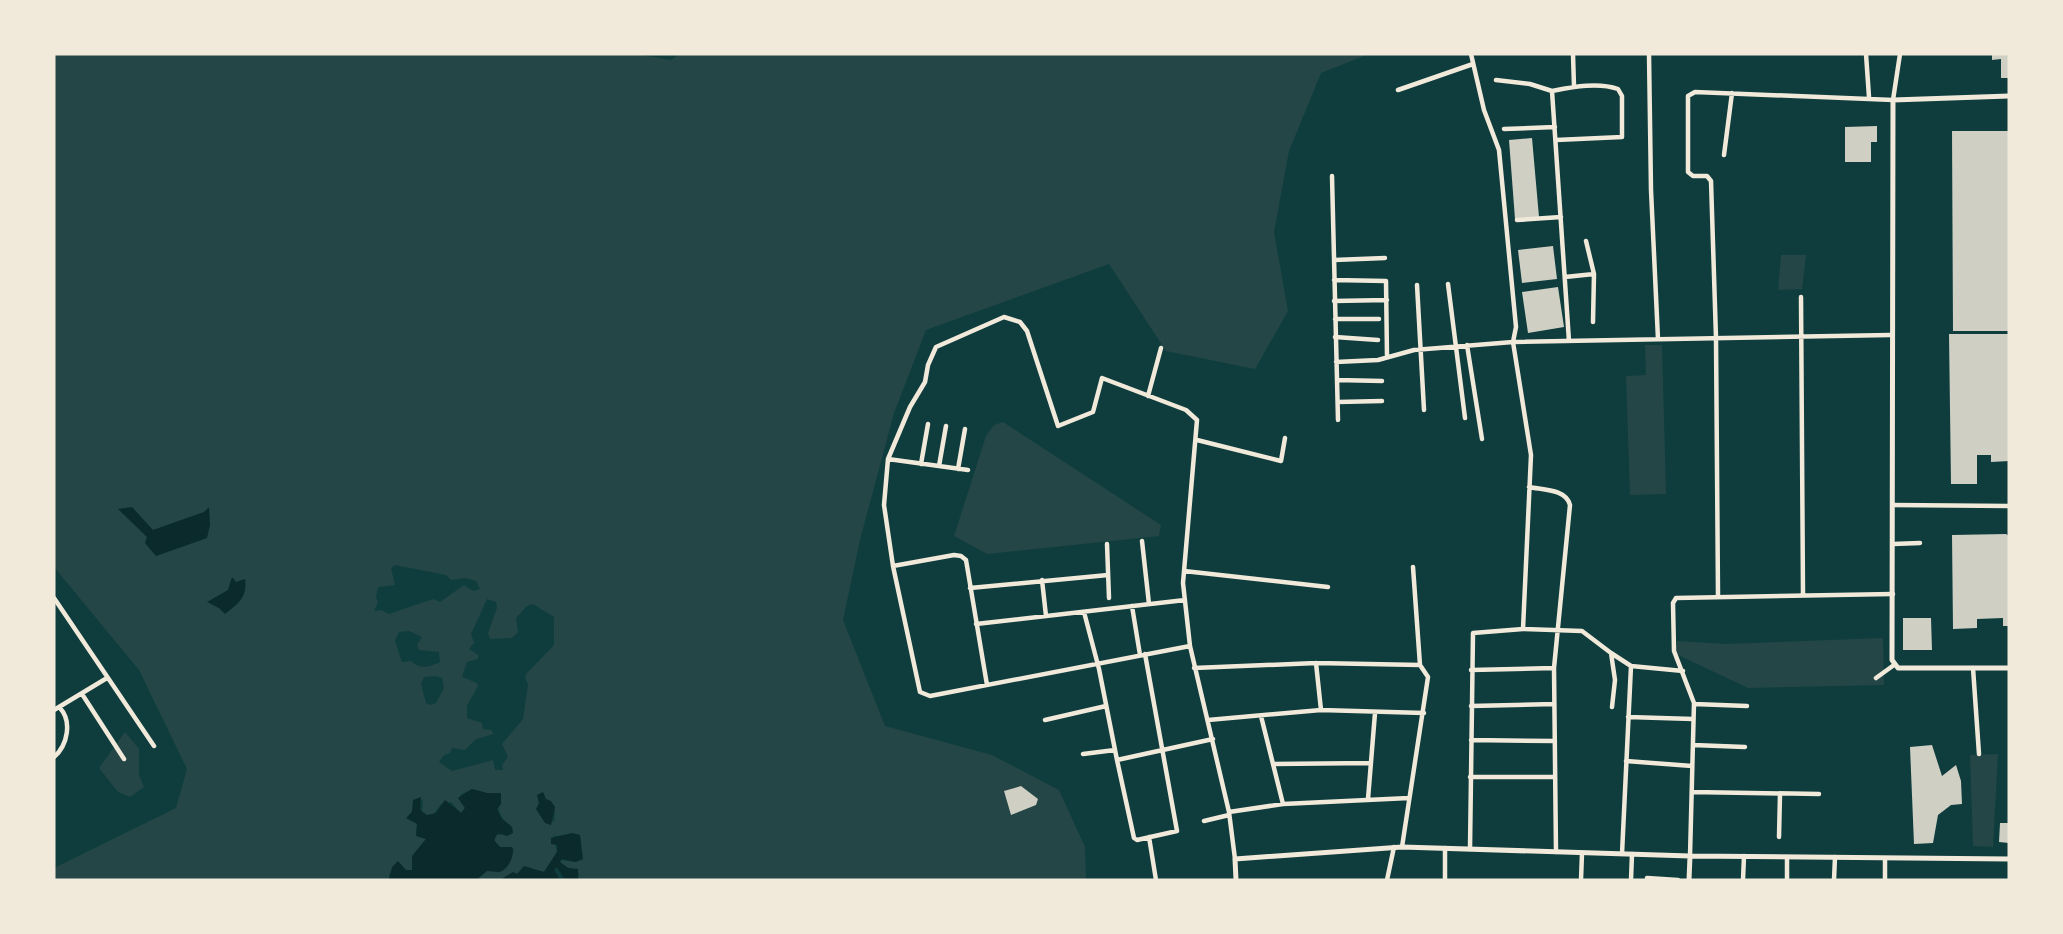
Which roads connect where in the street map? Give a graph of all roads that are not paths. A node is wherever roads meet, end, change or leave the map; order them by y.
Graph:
1 (1471, 54) edge
2 (1573, 54) edge
3 (1649, 54) edge
4 (1866, 54) edge
5 (1900, 54) edge
6 (1473, 64) junction
7 (1496, 80) dead end
8 (1574, 87) junction
9 (1398, 90) dead end
10 (1552, 91) junction
11 (1732, 93) junction
12 (2009, 96) edge
13 (1869, 97) junction
14 (1893, 100) junction
15 (1555, 127) junction
16 (1504, 129) dead end
17 (1556, 140) junction
18 (1724, 155) dead end
19 (1332, 176) dead end
20 (1561, 217) junction
21 (1517, 220) dead end
22 (1586, 241) dead end
23 (1385, 258) dead end
24 (1334, 260) junction
25 (1594, 274) junction
26 (1565, 277) junction
27 (1334, 280) junction
28 (1448, 284) dead end
29 (1417, 285) dead end
30 (1801, 297) dead end
31 (1387, 300) junction
32 (1334, 301) junction
33 (1335, 319) junction
34 (1379, 319) dead end
35 (1593, 322) dead end
36 (1890, 335) junction
37 (1335, 337) junction
38 (1802, 337) junction
39 (1716, 338) junction
40 (1658, 339) junction
41 (1378, 340) dead end
42 (1569, 341) junction
43 (1513, 342) junction
44 (1467, 345) junction
45 (1455, 347) junction
46 (1161, 348) dead end
47 (1421, 350) junction
48 (1387, 357) junction
49 (1336, 362) junction
50 (1337, 380) junction
51 (1382, 381) dead end
52 (1148, 396) junction
53 (1382, 401) dead end
54 (1338, 402) junction
55 (1424, 410) dead end
56 (1465, 418) dead end
57 (1338, 420) dead end
58 (928, 424) dead end
59 (946, 426) dead end
60 (965, 429) dead end
61 (1285, 438) dead end
62 (1482, 439) dead end
63 (1197, 440) junction
64 (888, 459) junction
65 (921, 464) junction
66 (939, 466) junction
67 (958, 469) junction
68 (968, 471) dead end
69 (1530, 487) junction
70 (1893, 505) junction
71 (2009, 506) edge
72 (1142, 541) dead end
73 (1920, 543) dead end
74 (1107, 544) dead end
75 (1893, 544) junction
76 (893, 566) junction
77 (1413, 567) dead end
78 (1185, 571) junction
79 (1108, 575) junction
80 (1042, 580) junction
81 (1328, 587) dead end
82 (970, 588) junction
83 (1893, 594) junction
84 (1803, 595) junction
85 (1718, 596) junction
86 (54, 598) edge
87 (1109, 598) dead end
88 (1185, 600) junction
89 (1149, 604) junction
90 (1132, 606) junction
91 (1084, 612) junction
92 (1046, 616) junction
93 (976, 624) junction
94 (1523, 629) junction
95 (1556, 629) junction
96 (1190, 646) junction
97 (1611, 653) junction
98 (1143, 655) junction
99 (1098, 663) junction
100 (1316, 663) junction
101 (1420, 665) junction
102 (1894, 665) junction
103 (1631, 666) junction
104 (1194, 668) junction
105 (1554, 668) junction
106 (1973, 668) junction
107 (2009, 668) edge
108 (1471, 670) junction
109 (1683, 671) junction
110 (107, 678) junction
111 (1876, 678) dead end
112 (987, 685) junction
113 (81, 694) junction
114 (1554, 704) junction
115 (1694, 704) junction
116 (1106, 706) junction
117 (1471, 706) junction
118 (1747, 706) dead end
119 (1612, 707) dead end
120 (60, 708) junction
121 (54, 710) edge
122 (1320, 710) junction
123 (1375, 712) junction
124 (1424, 713) junction
125 (1261, 716) junction
126 (1628, 717) junction
127 (1693, 719) junction
128 (1045, 720) dead end
129 (1208, 720) junction
130 (1213, 739) junction
131 (1470, 740) junction
132 (1555, 741) junction
133 (1693, 745) junction
134 (154, 746) dead end
135 (1745, 747) dead end
136 (1165, 749) junction
137 (1115, 750) junction
138 (1083, 754) dead end
139 (1979, 754) dead end
140 (54, 757) edge
141 (124, 759) dead end
142 (1117, 760) junction
143 (1626, 761) junction
144 (1371, 763) junction
145 (1273, 764) junction
146 (1692, 766) junction
147 (1470, 777) junction
148 (1555, 777) junction
149 (1692, 792) junction
150 (1780, 794) junction
151 (1819, 794) dead end
152 (1409, 798) junction
153 (1368, 799) junction
154 (1283, 804) junction
155 (1229, 813) junction
156 (1204, 821) dead end
157 (1149, 837) junction
158 (1779, 837) dead end
159 (1394, 847) junction
160 (1402, 847) junction
161 (1445, 848) junction
162 (1470, 849) junction
163 (1556, 852) junction
164 (1582, 853) junction
165 (1622, 854) junction
166 (1632, 854) junction
167 (1690, 856) junction
168 (1744, 856) junction
169 (1787, 857) junction
170 (1835, 857) junction
171 (1885, 858) junction
172 (1235, 859) junction
173 (2009, 859) edge
174 (1647, 878) dead end
175 (1156, 880) edge
176 (1236, 880) edge
177 (1387, 880) edge
178 (1445, 880) edge
179 (1581, 880) edge
180 (1631, 880) edge
181 (1678, 880) edge
182 (1689, 880) edge
183 (1743, 880) edge
184 (1787, 880) edge
185 (1834, 880) edge
186 (1885, 880) edge

1 - 6 street
2 - 8 street
3 - 40 street
4 - 13 street
5 - 14 street
6 - 9 street
6 - 43 street
7 - 10 street
8 - 10 street
8 - 17 street
10 - 15 street
11 - 13 street
11 - 18 street
11 - 39 street
12 - 14 street
13 - 14 street
14 - 36 street
15 - 16 street
15 - 17 street
17 - 20 street
19 - 24 street
20 - 21 street
20 - 26 street
22 - 25 street
23 - 24 street
24 - 27 street
25 - 26 street
25 - 35 street
26 - 42 street
27 - 31 street
27 - 32 street
28 - 45 street
29 - 47 street
30 - 38 street
31 - 32 street
31 - 48 street
32 - 33 street
33 - 34 street
33 - 37 street
36 - 38 street
36 - 70 street
37 - 41 street
37 - 49 street
38 - 39 street
38 - 84 street
39 - 40 street
39 - 85 street
40 - 42 street
42 - 43 street
43 - 44 street
43 - 69 street
44 - 45 street
44 - 62 street
45 - 47 street
45 - 56 street
46 - 52 street
47 - 48 street
47 - 55 street
48 - 49 street
49 - 50 street
50 - 51 street
50 - 54 street
52 - 63 street
52 - 64 street
53 - 54 street
54 - 57 street
58 - 65 street
59 - 66 street
60 - 67 street
61 - 63 street
63 - 78 street
64 - 65 street
64 - 76 street
65 - 66 street
66 - 67 street
67 - 68 street
69 - 94 street
69 - 95 street
70 - 71 street
70 - 75 street
72 - 89 street
73 - 75 street
74 - 79 street
75 - 83 street
76 - 82 street
76 - 112 street
77 - 101 street
78 - 81 street
78 - 88 street
79 - 80 street
79 - 87 street
80 - 82 street
80 - 92 street
82 - 93 street
83 - 84 street
83 - 102 street
84 - 85 street
85 - 109 street
86 - 110 street
88 - 89 street
88 - 96 street
89 - 90 street
90 - 91 street
90 - 98 street
91 - 92 street
91 - 99 street
92 - 93 street
93 - 112 street
94 - 95 street
94 - 108 street
95 - 97 street
95 - 105 street
96 - 98 street
96 - 104 street
97 - 103 street
97 - 119 street
98 - 99 street
98 - 136 street
99 - 112 street
99 - 116 street
100 - 101 street
100 - 104 street
100 - 122 street
101 - 124 street
102 - 106 street
102 - 111 street
103 - 109 street
103 - 126 street
104 - 129 street
105 - 108 street
105 - 114 street
106 - 107 street
106 - 139 street
108 - 117 street
109 - 115 street
110 - 113 street
110 - 134 street
113 - 120 street
113 - 141 street
114 - 117 street
114 - 132 street
115 - 118 street
115 - 127 street
116 - 128 street
116 - 137 street
117 - 131 street
120 - 121 street
120 - 140 street
122 - 123 street
122 - 125 street
123 - 124 street
123 - 144 street
124 - 152 street
125 - 129 street
125 - 145 street
126 - 127 street
126 - 143 street
127 - 133 street
129 - 130 street
130 - 136 street
130 - 155 street
131 - 132 street
131 - 147 street
132 - 148 street
133 - 135 street
133 - 146 street
136 - 142 street
136 - 157 street
137 - 138 street
137 - 142 street
142 - 157 street
143 - 146 street
143 - 165 street
144 - 145 street
144 - 153 street
145 - 154 street
146 - 149 street
147 - 148 street
147 - 162 street
148 - 163 street
149 - 150 street
149 - 167 street
150 - 151 street
150 - 158 street
152 - 153 street
152 - 160 street
153 - 154 street
154 - 155 street
155 - 156 street
155 - 172 street
157 - 175 street
159 - 160 street
159 - 172 street
159 - 177 street
160 - 161 street
161 - 162 street
161 - 178 street
162 - 163 street
163 - 164 street
164 - 165 street
164 - 179 street
165 - 166 street
166 - 167 street
166 - 180 street
167 - 168 street
167 - 182 street
168 - 169 street
168 - 183 street
169 - 170 street
169 - 184 street
170 - 171 street
170 - 185 street
171 - 173 street
171 - 186 street
172 - 176 street
174 - 181 street

